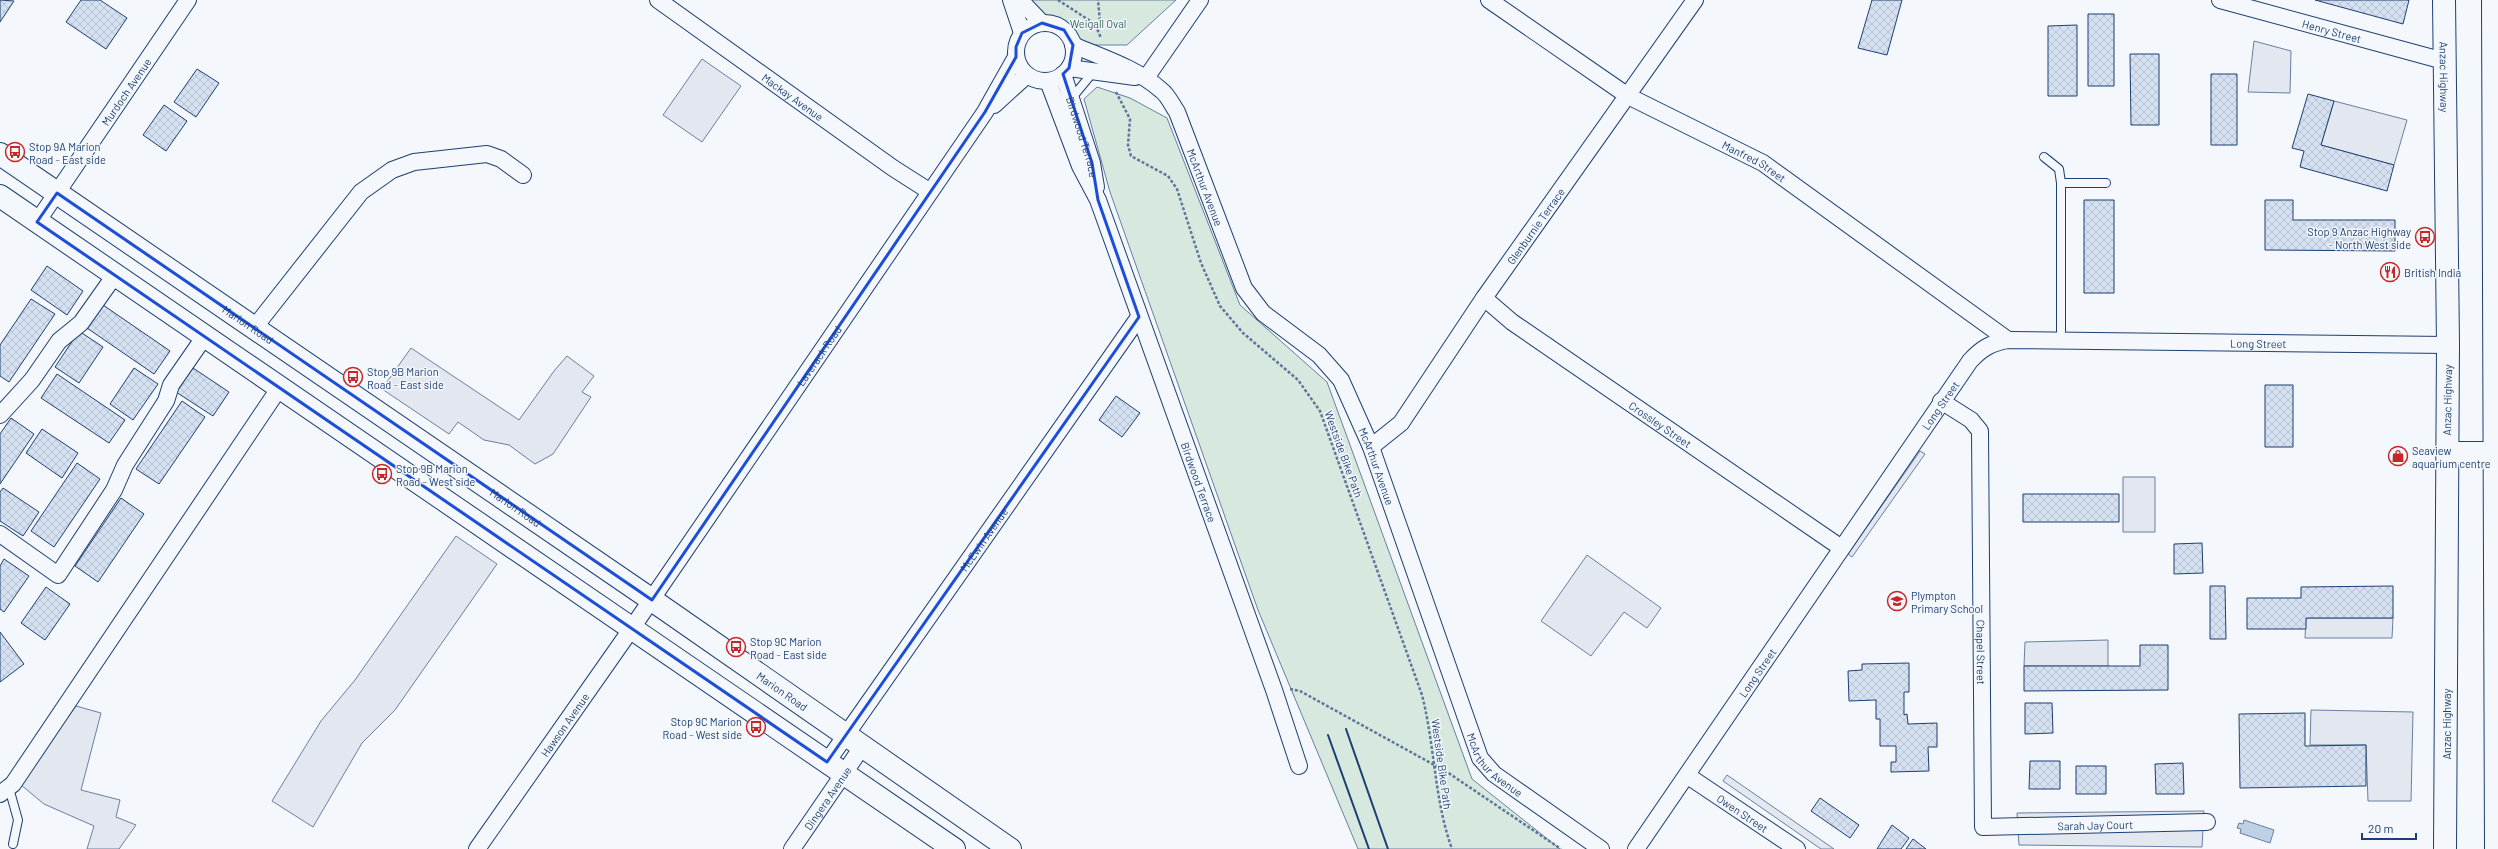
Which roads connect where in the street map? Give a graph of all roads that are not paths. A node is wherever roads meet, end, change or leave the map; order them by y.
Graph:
1 (188, 0) edge
2 (658, 0) edge
3 (1011, 0) edge
4 (1020, 0) edge
5 (1200, 0) edge
6 (1489, 0) edge
7 (1695, 0) edge
8 (2220, 0) edge
9 (2444, 0) edge
10 (2493, 0) edge
11 (1042, 23) junction
12 (1022, 33) junction
13 (1073, 45) junction
14 (1016, 57) junction
15 (2444, 61) junction
16 (1094, 70) junction
17 (1066, 71) junction
18 (1027, 75) junction
19 (1146, 78) junction
20 (1048, 81) junction
21 (1628, 96) junction
22 (1071, 99) junction
23 (985, 112) junction
24 (0, 154) edge
25 (2044, 157) dead end
26 (2496, 165) edge
27 (523, 175) dead end
28 (2061, 183) junction
29 (2106, 183) dead end
30 (930, 190) junction
31 (57, 193) junction
32 (0, 196) edge
33 (1098, 200) junction
34 (37, 222) junction
35 (115, 275) junction
36 (1484, 298) junction
37 (1139, 317) junction
38 (254, 328) junction
39 (205, 336) junction
40 (2008, 340) junction
41 (2061, 341) junction
42 (2448, 345) junction
43 (300, 360) junction
44 (280, 387) junction
45 (301, 401) junction
46 (1941, 401) junction
47 (0, 415) edge
48 (1371, 446) junction
49 (2447, 453) junction
50 (2494, 453) junction
51 (0, 534) edge
52 (1840, 548) junction
53 (652, 600) junction
54 (632, 628) junction
55 (2497, 685) edge
56 (854, 742) junction
57 (1299, 766) dead end
58 (836, 768) junction
59 (1688, 776) junction
60 (4, 791) edge
61 (2207, 822) dead end
62 (1983, 827) joint
63 (13, 844) dead end
64 (478, 849) edge
65 (792, 849) edge
66 (954, 849) edge
67 (1010, 849) edge
68 (1601, 849) edge
69 (1636, 849) edge
70 (1797, 849) edge
71 (2445, 849) edge
72 (2496, 849) edge

1 - 31 street, Murdoch Avenue
2 - 30 street, Mackay Avenue
3 - 12 street
4 - 11 street
5 - 19 street
6 - 21 street, Manfred Street
7 - 21 street, Glenburnie Terrace
8 - 15 street, Henry Street
9 - 15 main road, Anzac Highway
10 - 26 main road
11 - 12 street
11 - 13 street
12 - 14 street
13 - 17 street
13 - 19 street, McArthur Avenue
14 - 18 street
14 - 23 street, Laverack Road
15 - 42 main road, Anzac Highway
16 - 17 street
16 - 19 street
16 - 22 lane
17 - 20 street
17 - 22 street, Birdwood Terrace
18 - 20 street
18 - 23 street, Laverack Road
19 - 48 street, McArthur Avenue
20 - 33 street, Birdwood Terrace
21 - 36 street, Glenburnie Terrace
21 - 40 street, Manfred Street
22 - 33 street, Birdwood Terrace
23 - 30 street, Laverack Road
24 - 31 main road, Marion Road
25 - 28 lane
26 - 50 main road
27 - 38 street
28 - 29 lane
28 - 41 lane
30 - 53 street, Laverack Road
31 - 34 street, Murdoch Avenue
31 - 38 main road, Marion Road
32 - 34 main road
33 - 37 street, Birdwood Terrace
34 - 35 main road
35 - 39 main road
35 - 47 street
36 - 48 street, Glenburnie Terrace
36 - 52 street, Crossley Street
37 - 56 street, McEwin Avenue
37 - 57 street, Birdwood Terrace
38 - 43 main road, Marion Road
39 - 44 main road
39 - 51 street
40 - 41 street, Long Street
40 - 46 street, Long Street
41 - 42 street, Long Street
42 - 49 main road, Anzac Highway
43 - 45 main road
43 - 53 main road, Marion Road
44 - 45 main road
44 - 60 street
45 - 54 main road
46 - 52 street, Long Street
46 - 62 street, Chapel Street
48 - 68 street, McArthur Avenue
49 - 50 main road
49 - 71 main road, Anzac Highway
50 - 55 main road
52 - 59 street, Long Street
53 - 54 street, Hawson Avenue
53 - 56 main road, Marion Road
54 - 58 main road
54 - 64 street, Hawson Avenue
55 - 72 main road
56 - 58 street, McEwin Avenue
56 - 67 main road, Marion Road
58 - 65 street, Dingera Avenue
58 - 66 main road
59 - 69 street, Long Street
59 - 70 street, Owen Street
60 - 63 lane
61 - 62 street, Sarah Jay Court

